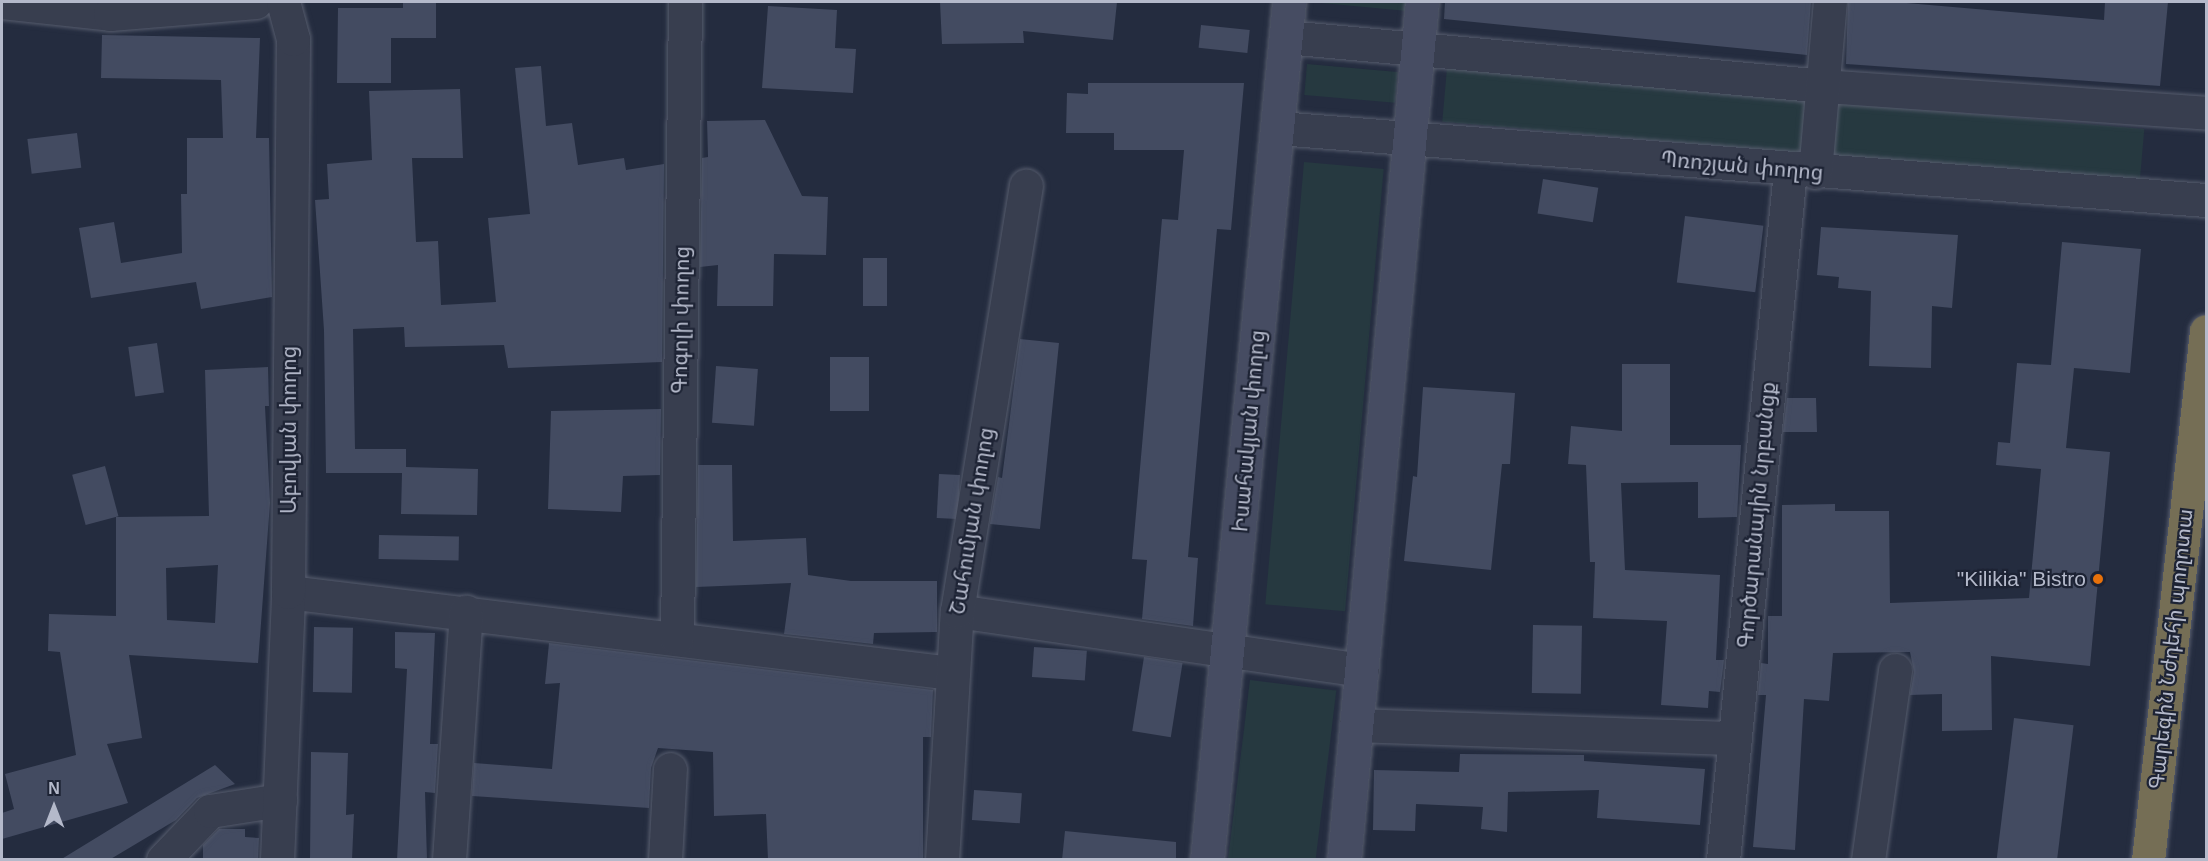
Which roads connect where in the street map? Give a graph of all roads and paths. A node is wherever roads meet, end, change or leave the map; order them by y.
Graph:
1 (2, 2) edge
2 (256, 2) edge
3 (283, 2) edge
4 (685, 2) edge
5 (1289, 2) edge
6 (1422, 2) edge
7 (1830, 2) edge
8 (1286, 37) junction
9 (1418, 49) junction
10 (1824, 86) junction
11 (2206, 113) edge
12 (1278, 128) junction
13 (1408, 138) junction
14 (1802, 171) junction
15 (1026, 186) dead end
16 (2206, 200) edge
17 (2206, 331) edge
18 (288, 592) junction
19 (957, 610) junction
20 (466, 612) junction
21 (677, 638) junction
22 (1228, 651) junction
23 (1362, 670) junction
24 (1895, 670) dead end
25 (952, 672) junction
26 (1356, 725) junction
27 (1735, 738) junction
28 (670, 769) dead end
29 (280, 800) junction
30 (164, 860) edge
31 (277, 860) edge
32 (449, 860) edge
33 (665, 860) edge
34 (942, 860) edge
35 (1207, 860) edge
36 (1344, 860) edge
37 (1723, 860) edge
38 (1868, 860) edge
39 (2148, 860) edge

1 - 2 street
3 - 18 street, Աբովյան փողոց
4 - 21 street, Գոգոլի փողոց
5 - 8 street, Իսահակյան փողոց
6 - 9 street
7 - 10 street, Գործարանային նրբանցք
8 - 9 street
8 - 12 street, Իսահակյան փողոց
9 - 10 street
9 - 13 street
10 - 11 street
10 - 14 street, Գործարանային նրբանցք
12 - 13 street, Պռոշյան փողոց
12 - 22 street, Իսահակյան փողոց
13 - 14 street, Պռոշյան փողոց
13 - 23 street
14 - 16 street, Պռոշյան փողոց
14 - 27 street, Գործարանային նրբանցք
15 - 19 street, Շահումյան փողոց
17 - 39 highway, Գարեգին Նժդեհի պողոտա
18 - 20 street
18 - 29 street, Աբովյան փողոց
19 - 22 street
19 - 25 street, Շահումյան փողոց
20 - 21 street
20 - 32 street
21 - 25 street
22 - 23 street
22 - 35 street, Իսահակյան փողոց
23 - 26 street
24 - 38 street
25 - 34 street, Շահումյան փողոց
26 - 27 street
26 - 36 street
27 - 37 street, Գործարանային նրբանցք
28 - 33 street
29 - 30 street
29 - 31 street, Աբովյան փողոց

